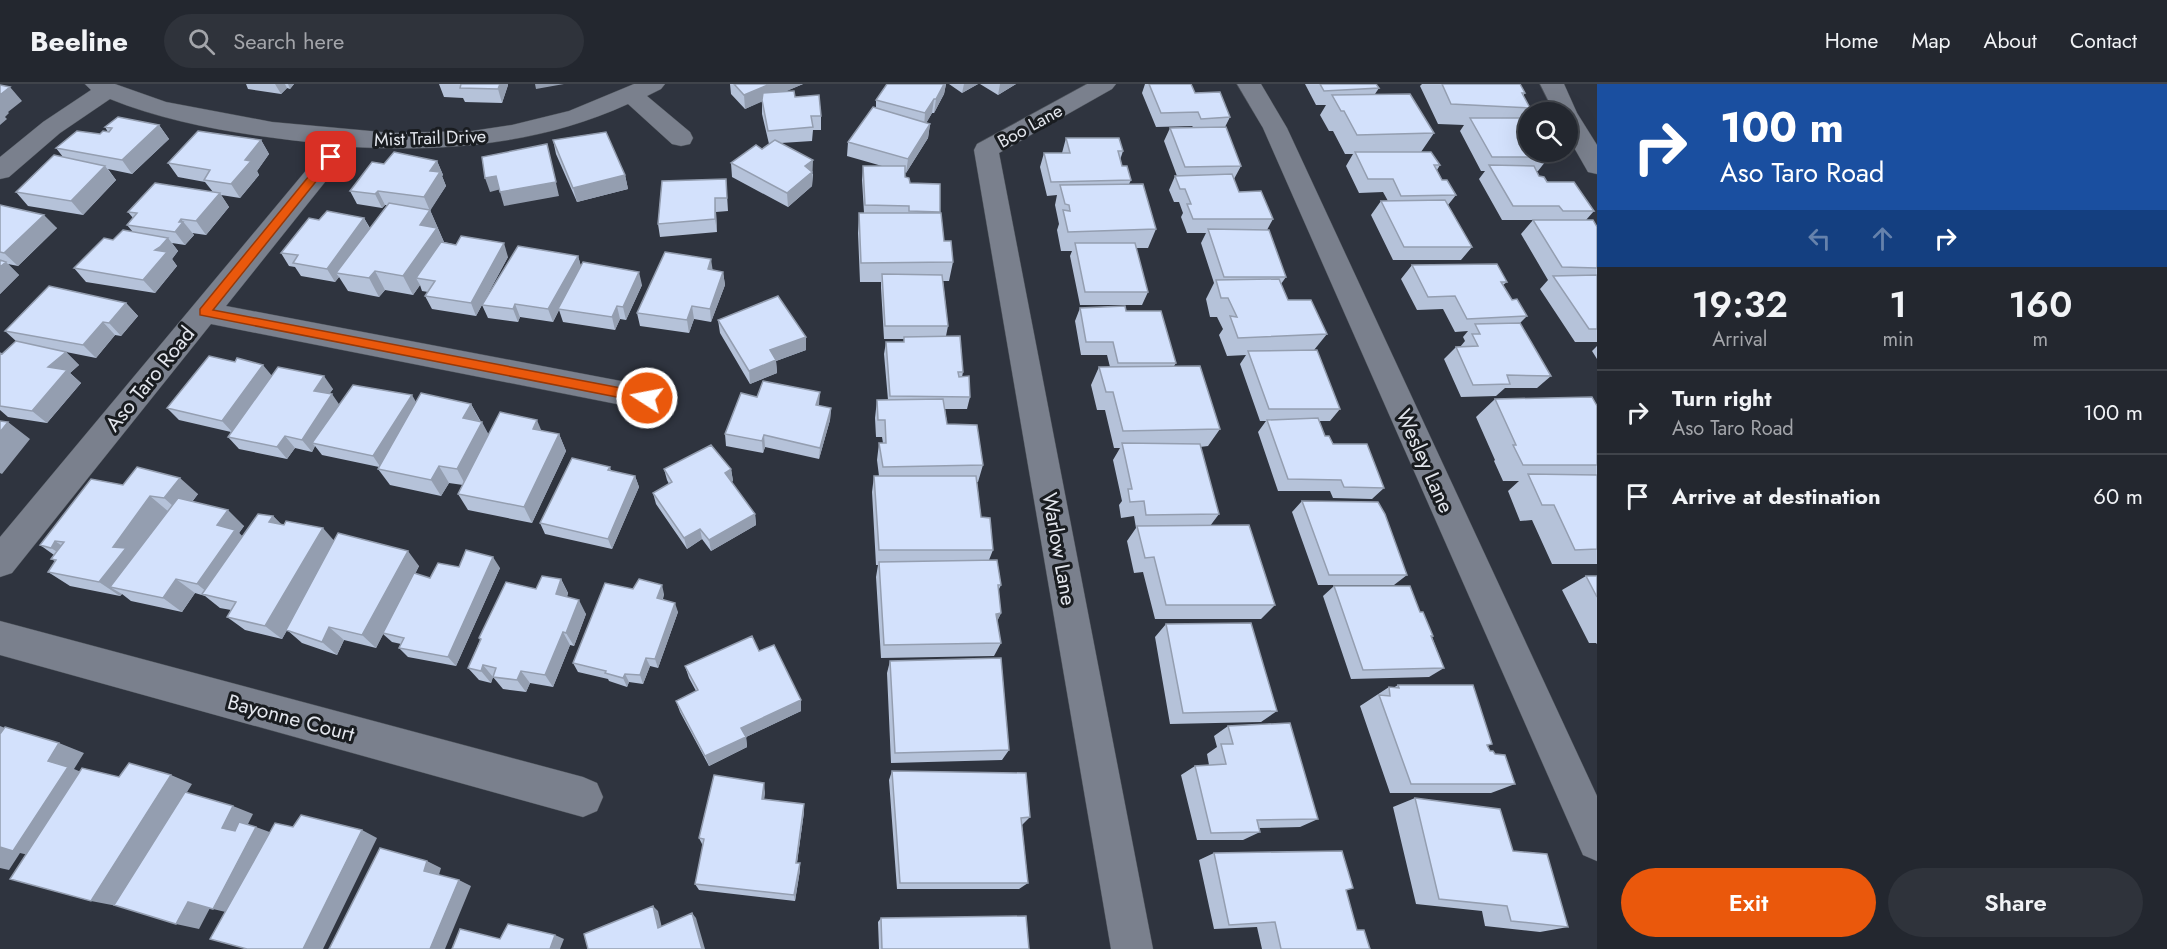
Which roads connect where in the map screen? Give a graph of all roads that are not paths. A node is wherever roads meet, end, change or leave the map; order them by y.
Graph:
1 (653, 84) edge
2 (1104, 84) edge
3 (1250, 84) edge
4 (1552, 84) edge
5 (102, 87) edge
6 (631, 94) junction
7 (1561, 102) edge
8 (1578, 134) edge
9 (681, 138) dead end
10 (345, 140) junction
11 (987, 150) joint
12 (1597, 166) edge
13 (0, 171) edge
14 (204, 312) junction
15 (647, 398) dead end
16 (0, 562) edge
17 (0, 638) edge
18 (583, 797) dead end
19 (1597, 841) edge
20 (1131, 949) edge

1 - 6 street, Mist Trail Drive
2 - 11 street, Boo Lane
3 - 19 street, Wesley Lane
4 - 7 street
5 - 10 street, Mist Trail Drive
5 - 13 street
6 - 9 street
6 - 10 street, Mist Trail Drive
8 - 12 street
10 - 14 street, Aso Taro Road
11 - 20 street, Warlow Lane
14 - 15 street
14 - 16 street, Aso Taro Road
17 - 18 street, Bayonne Court

